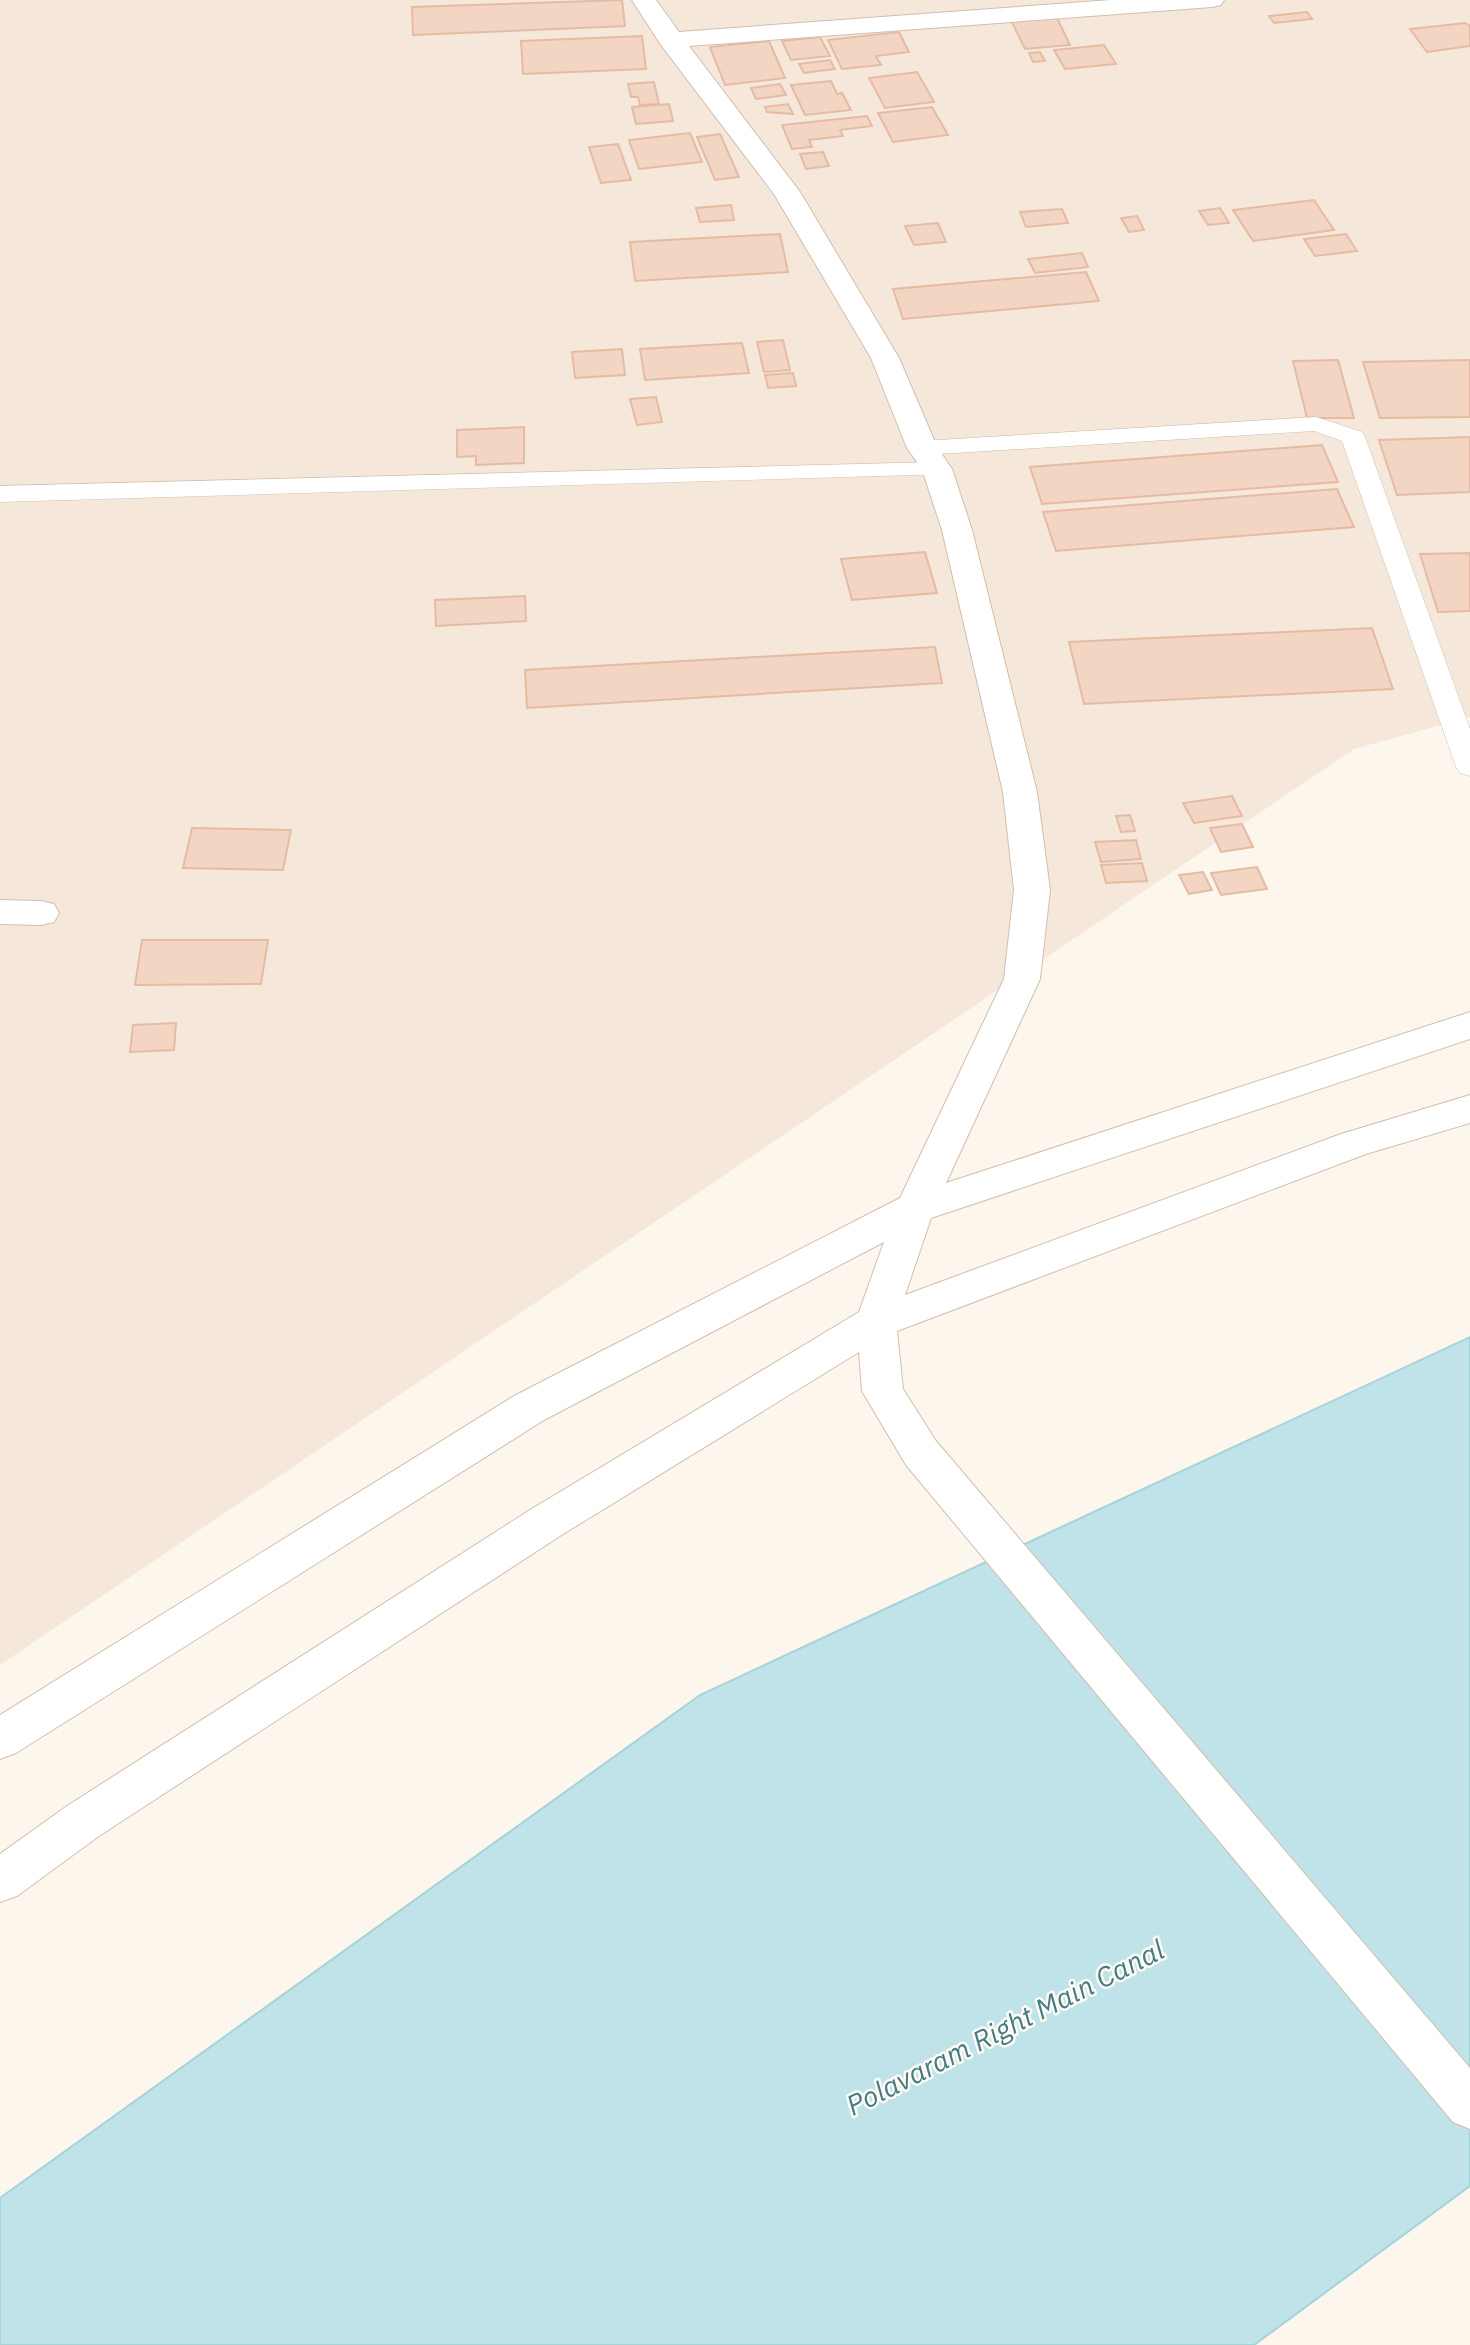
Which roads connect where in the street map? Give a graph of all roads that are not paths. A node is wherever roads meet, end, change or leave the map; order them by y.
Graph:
1 (643, 0) edge
2 (1212, 0) edge
3 (670, 40) junction
4 (929, 458) junction
5 (0, 494) edge
6 (1470, 767) edge
7 (0, 912) edge
8 (41, 913) dead end
9 (1470, 1025) edge
10 (1470, 1109) edge
11 (915, 1208) junction
12 (876, 1322) junction
13 (0, 1739) edge
14 (0, 1881) edge
15 (1470, 2105) edge

1 - 3 street
2 - 3 street
3 - 4 street
4 - 5 lane
4 - 6 lane
4 - 11 street
7 - 8 street
9 - 11 street
10 - 12 street
11 - 12 street
11 - 13 street
12 - 14 street
12 - 15 street

